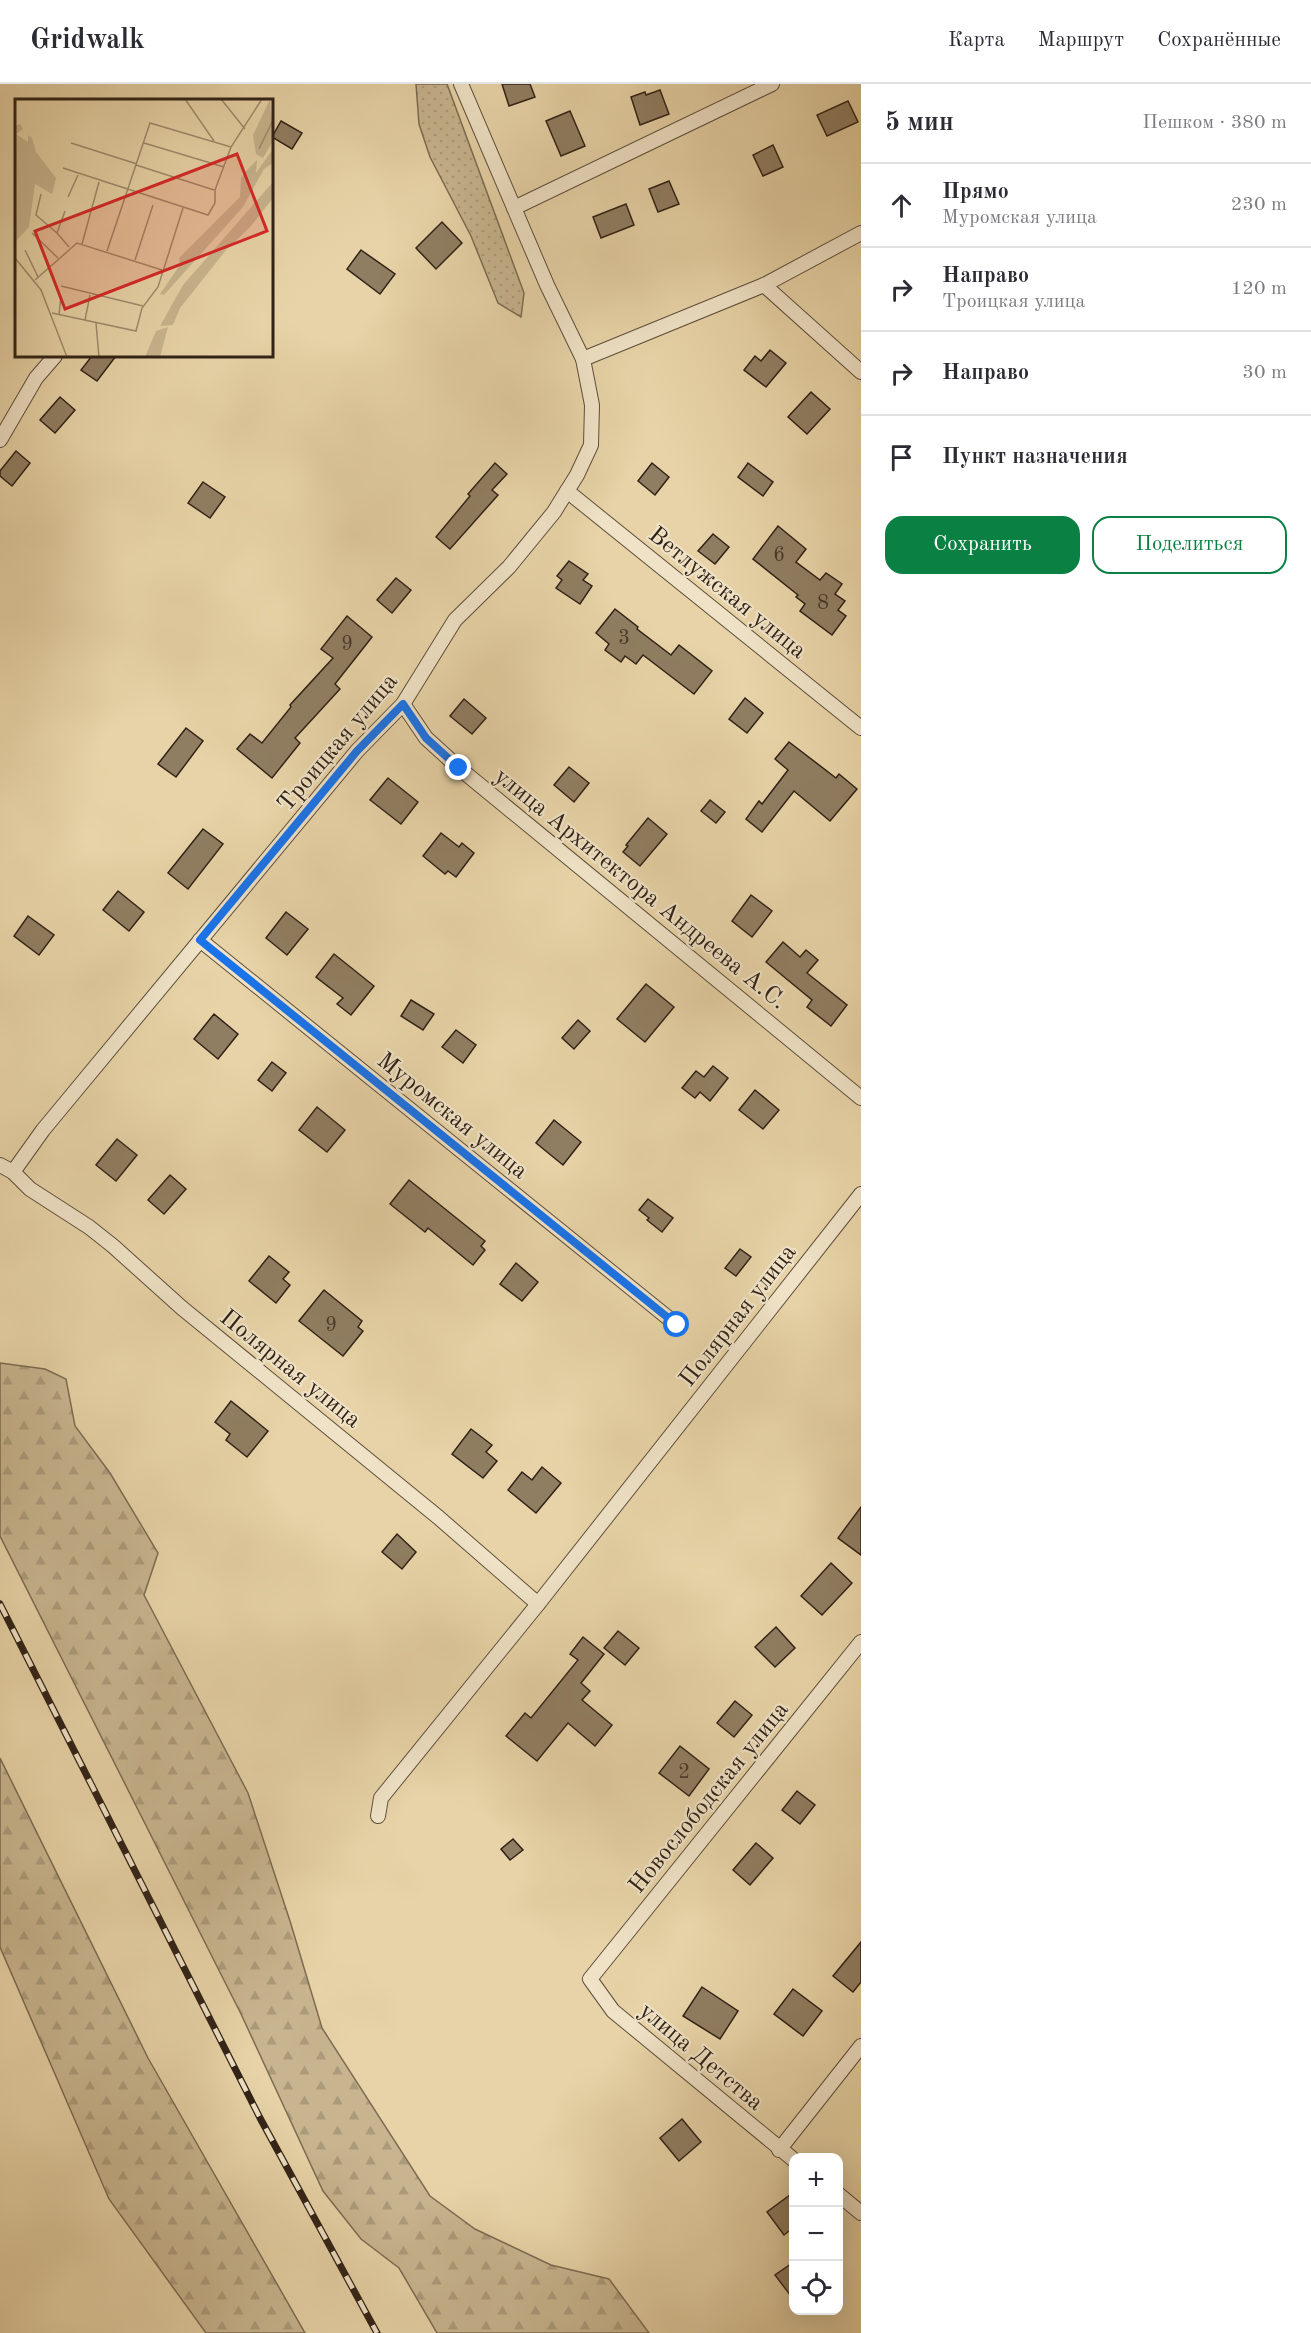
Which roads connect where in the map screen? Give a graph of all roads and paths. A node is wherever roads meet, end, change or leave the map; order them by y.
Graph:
1 (461, 84) edge
2 (772, 84) edge
3 (514, 208) junction
4 (861, 233) edge
5 (764, 285) junction
6 (54, 357) edge
7 (583, 359) junction
8 (861, 372) edge
9 (0, 440) edge
10 (567, 491) junction
11 (403, 704) junction
12 (861, 728) edge
13 (200, 940) junction
14 (861, 1098) edge
15 (0, 1165) edge
16 (13, 1172) junction
17 (861, 1194) edge
18 (677, 1325) dead end
19 (538, 1604) junction
20 (861, 1642) edge
21 (378, 1816) dead end
22 (590, 1979) joint
23 (861, 2046) edge
24 (779, 2150) junction
25 (789, 2157) edge
26 (843, 2197) edge
27 (861, 2213) edge

1 - 3 street, Троицкая улица
2 - 3 street
3 - 7 street, Троицкая улица
4 - 5 street
5 - 7 street
5 - 8 street
6 - 9 street
7 - 10 street, Троицкая улица
10 - 11 street, Троицкая улица
10 - 12 street, Ветлужская улица
11 - 13 street, Троицкая улица
11 - 14 street, улица Архитектора Андреева А.С.
13 - 16 street, Троицкая улица
13 - 18 street, Муромская улица
15 - 16 street, Полярная улица
16 - 19 street, Полярная улица
17 - 19 street, Полярная улица
19 - 21 street, Полярная улица
20 - 22 street, Новослободская улица
22 - 24 street, улица Детства
23 - 24 street
24 - 25 street, улица Детства
26 - 27 street

